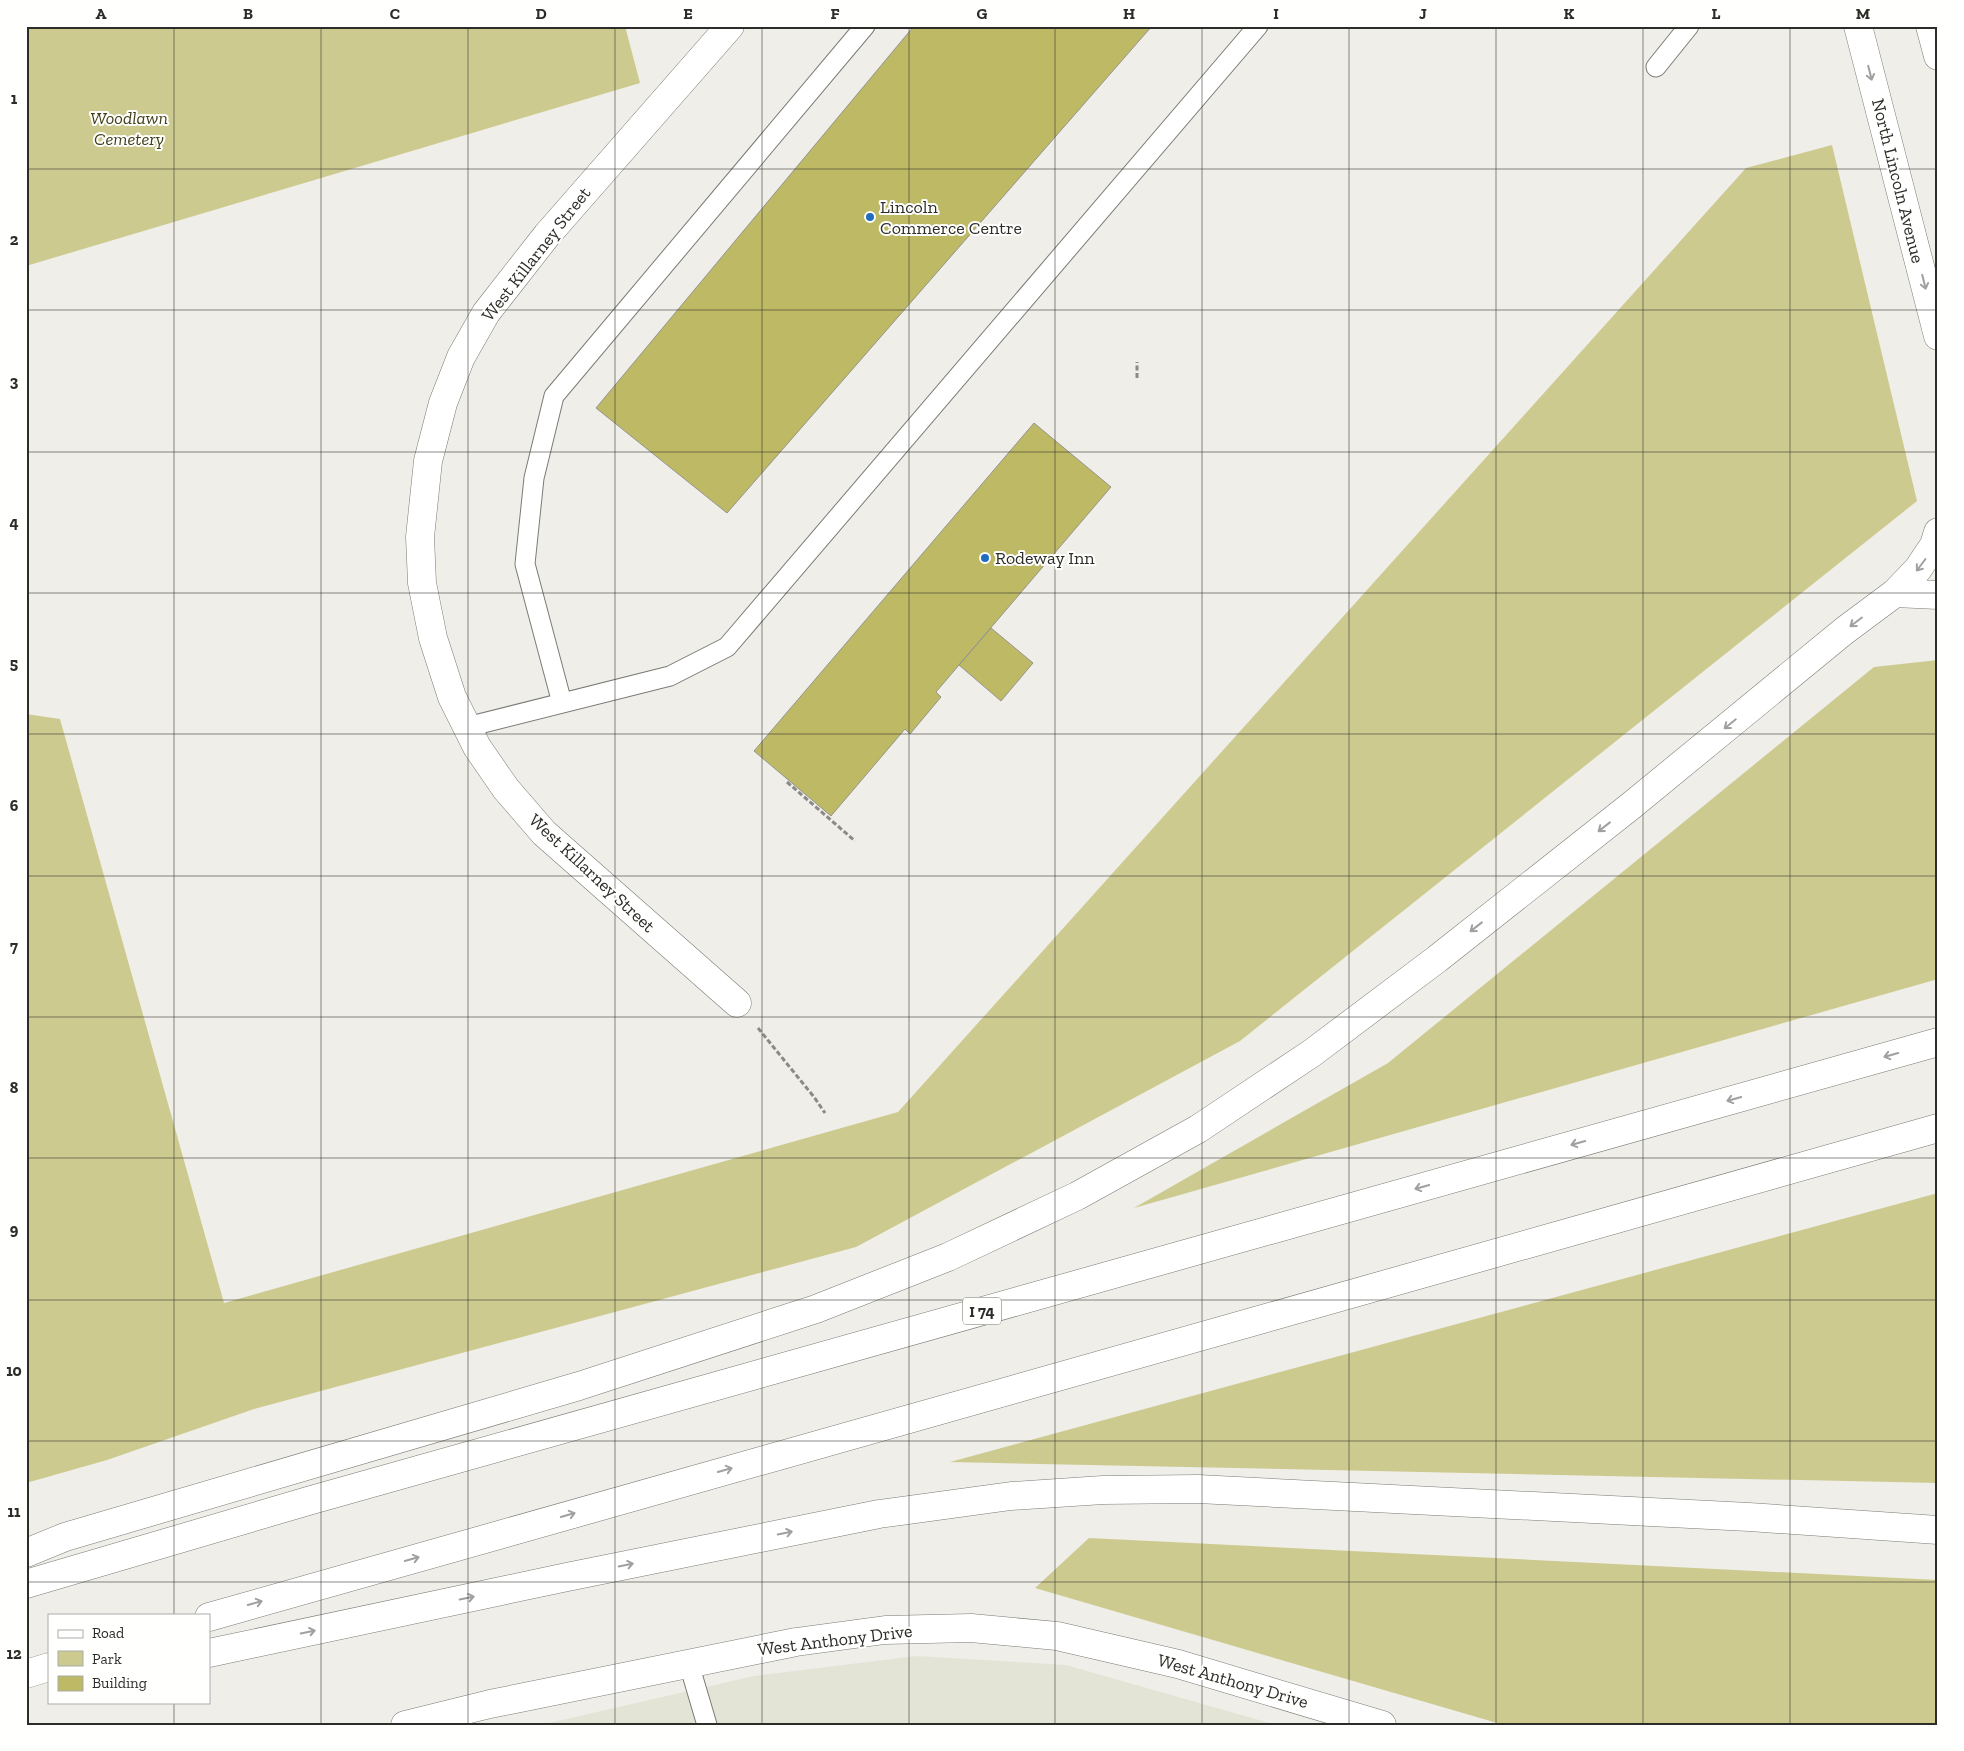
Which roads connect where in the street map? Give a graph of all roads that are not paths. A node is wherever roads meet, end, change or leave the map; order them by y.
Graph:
1 (730, 26) edge
2 (865, 26) edge
3 (1258, 26) edge
4 (1689, 26) edge
5 (1858, 26) edge
6 (1930, 26) edge
7 (1938, 56) edge
8 (1656, 67) dead end
9 (1938, 336) edge
10 (1938, 532) edge
11 (1895, 593) junction
12 (1938, 595) edge
13 (562, 703) junction
14 (467, 727) junction
15 (737, 1002) road end
16 (1938, 1042) edge
17 (1938, 1128) edge
18 (1938, 1530) edge
19 (26, 1553) edge
20 (26, 1584) edge
21 (210, 1617) edge
22 (210, 1653) edge
23 (689, 1664) junction
24 (48, 1667) edge
25 (26, 1674) edge
26 (48, 1687) edge
27 (26, 1691) edge
28 (1333, 1718) edge
29 (413, 1724) edge
30 (707, 1725) edge
31 (1382, 1725) edge

1 - 14 main road, West Killarney Street
2 - 13 lane
3 - 13 lane
4 - 8 lane
5 -> 9 main road, North Lincoln Avenue
6 - 7 main road
10 -> 11 main road
11 - 12 main road
11 -> 19 main road
13 - 14 lane
14 - 15 main road, West Killarney Street
16 -> 20 main road, I 74
21 -> 17 main road
22 -> 18 main road
23 - 28 main road, West Anthony Drive
23 - 29 main road, West Anthony Drive
23 - 30 lane
24 - 25 main road
26 - 27 main road
28 - 31 main road, West Anthony Drive

